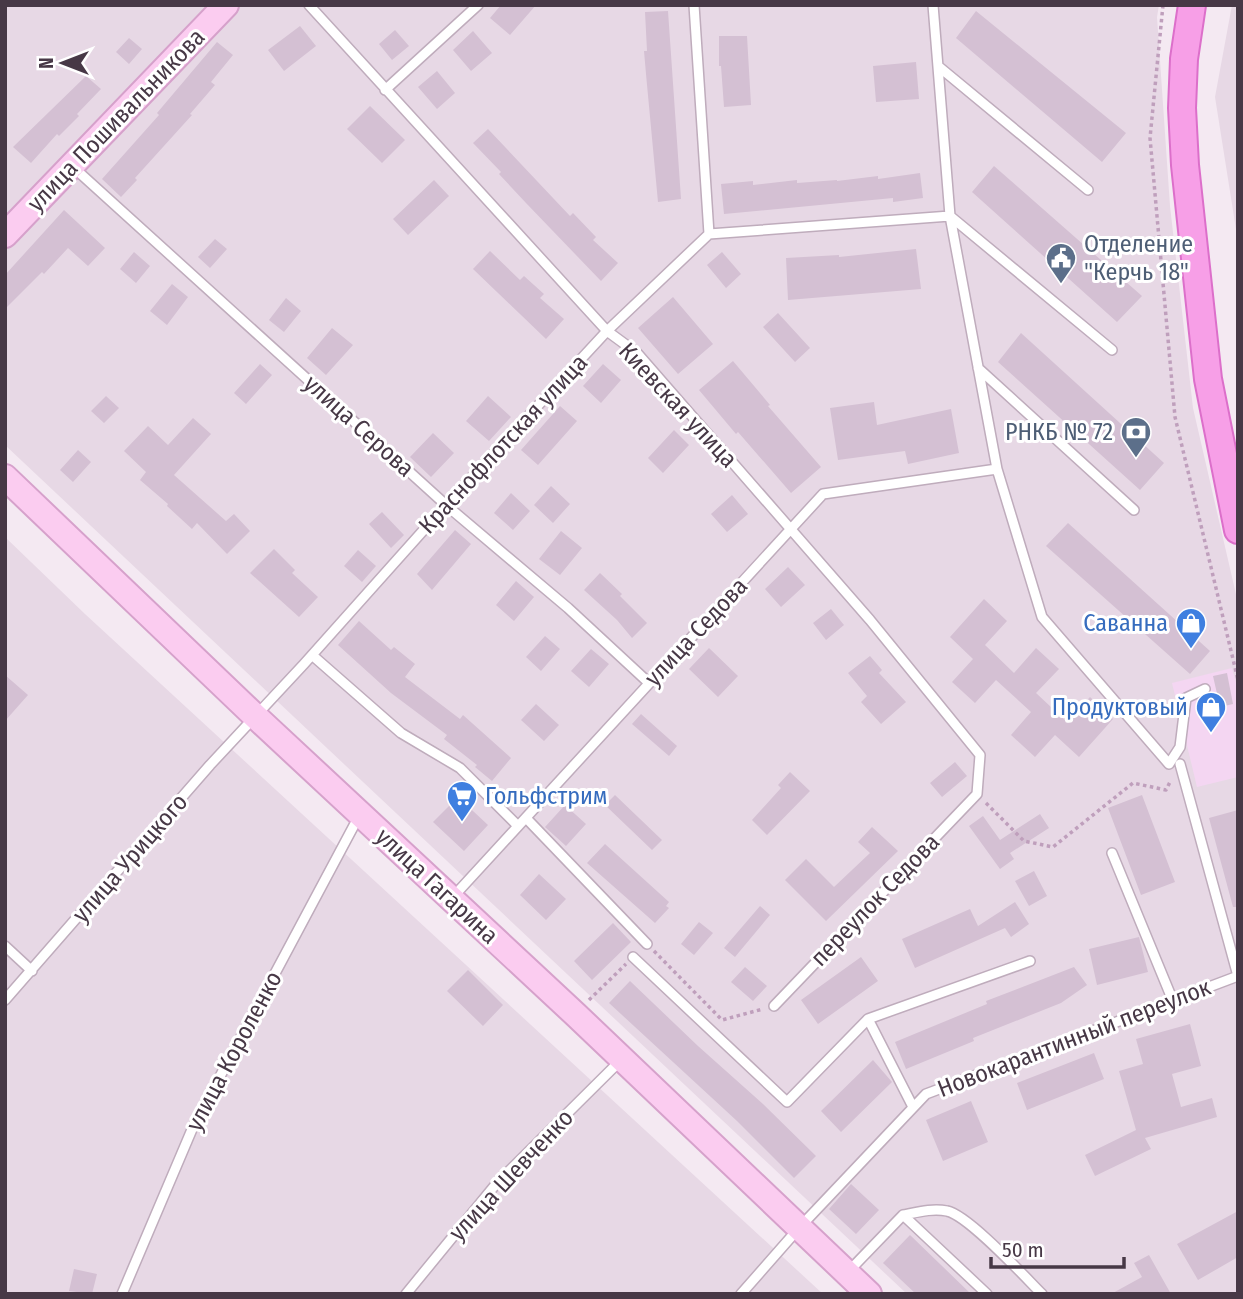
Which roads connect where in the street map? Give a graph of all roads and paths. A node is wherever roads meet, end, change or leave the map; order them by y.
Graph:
1 (226, 5) edge
2 (309, 5) edge
3 (478, 5) edge
4 (694, 5) edge
5 (933, 5) edge
6 (1163, 5) edge
7 (1192, 5) edge
8 (938, 66) junction
9 (386, 90) junction
10 (72, 165) junction
11 (1088, 190) dead end
12 (950, 216) junction
13 (709, 234) junction
14 (5, 235) edge
15 (607, 331) junction
16 (1112, 350) dead end
17 (978, 368) junction
18 (997, 469) junction
19 (5, 477) edge
20 (446, 505) junction
21 (1134, 510) dead end
22 (790, 530) junction
23 (1238, 530) edge
24 (312, 655) junction
25 (1238, 680) edge
26 (649, 683) junction
27 (1205, 689) dead end
28 (256, 717) junction
29 (1180, 764) joint
30 (977, 794) junction
31 (360, 814) junction
32 (526, 818) junction
33 (518, 826) junction
34 (1112, 853) dead end
35 (450, 900) junction
36 (646, 944) dead end
37 (5, 946) edge
38 (633, 957) dead end
39 (1030, 961) dead end
40 (32, 971) junction
41 (1238, 976) edge
42 (5, 1000) edge
43 (1173, 1001) junction
44 (774, 1006) dead end
45 (868, 1019) junction
46 (621, 1060) junction
47 (914, 1107) junction
48 (904, 1215) junction
49 (799, 1228) junction
50 (846, 1273) junction
51 (122, 1294) edge
52 (406, 1294) edge
53 (741, 1294) edge
54 (869, 1294) edge
55 (987, 1294) edge
56 (1042, 1294) edge

1 - 10 main road, улица Пошивальникова
2 - 9 lane, Киевская улица
3 - 9 lane
4 - 13 lane
5 - 8 lane
6 - 25 path
7 - 23 main road
8 - 11 lane
8 - 12 lane
9 - 15 lane, Киевская улица
10 - 14 main road, улица Пошивальникова
10 - 20 lane, улица Серова
12 - 13 lane
12 - 16 lane
12 - 17 lane
13 - 15 lane, Краснофлотская улица
15 - 20 lane, Краснофлотская улица
15 - 22 lane, Киевская улица
17 - 18 lane
17 - 21 lane
18 - 22 lane, улица Седова
18 - 27 lane
19 - 28 main road, улица Гагарина
20 - 24 lane, Краснофлотская улица
20 - 26 lane, улица Серова
22 - 26 lane, улица Седова
22 - 30 lane, Киевская улица
24 - 28 lane, Краснофлотская улица
24 - 33 lane
26 - 32 lane, улица Седова
28 - 31 main road, улица Гагарина
28 - 40 lane, улица Урицкого
29 - 30 path
29 - 41 lane
30 - 44 lane, переулок Седова
31 - 35 main road, улица Гагарина
31 - 51 lane, улица Короленко
32 - 33 lane, улица Седова
32 - 36 lane
33 - 35 lane, улица Седова
34 - 43 lane
35 - 46 main road, улица Гагарина
37 - 40 lane
38 - 45 lane
39 - 45 lane
40 - 42 lane, улица Урицкого
41 - 43 lane, Новокарантинный переулок
43 - 47 lane, Новокарантинный переулок
45 - 47 lane
46 - 49 main road, улица Гагарина
46 - 52 lane, улица Шевченко
47 - 49 lane, Новокарантинный переулок
48 - 50 lane
48 - 55 lane
48 - 56 lane
49 - 50 main road, улица Гагарина
49 - 53 lane, Новокарантинный переулок
50 - 54 main road, улица Гагарина

